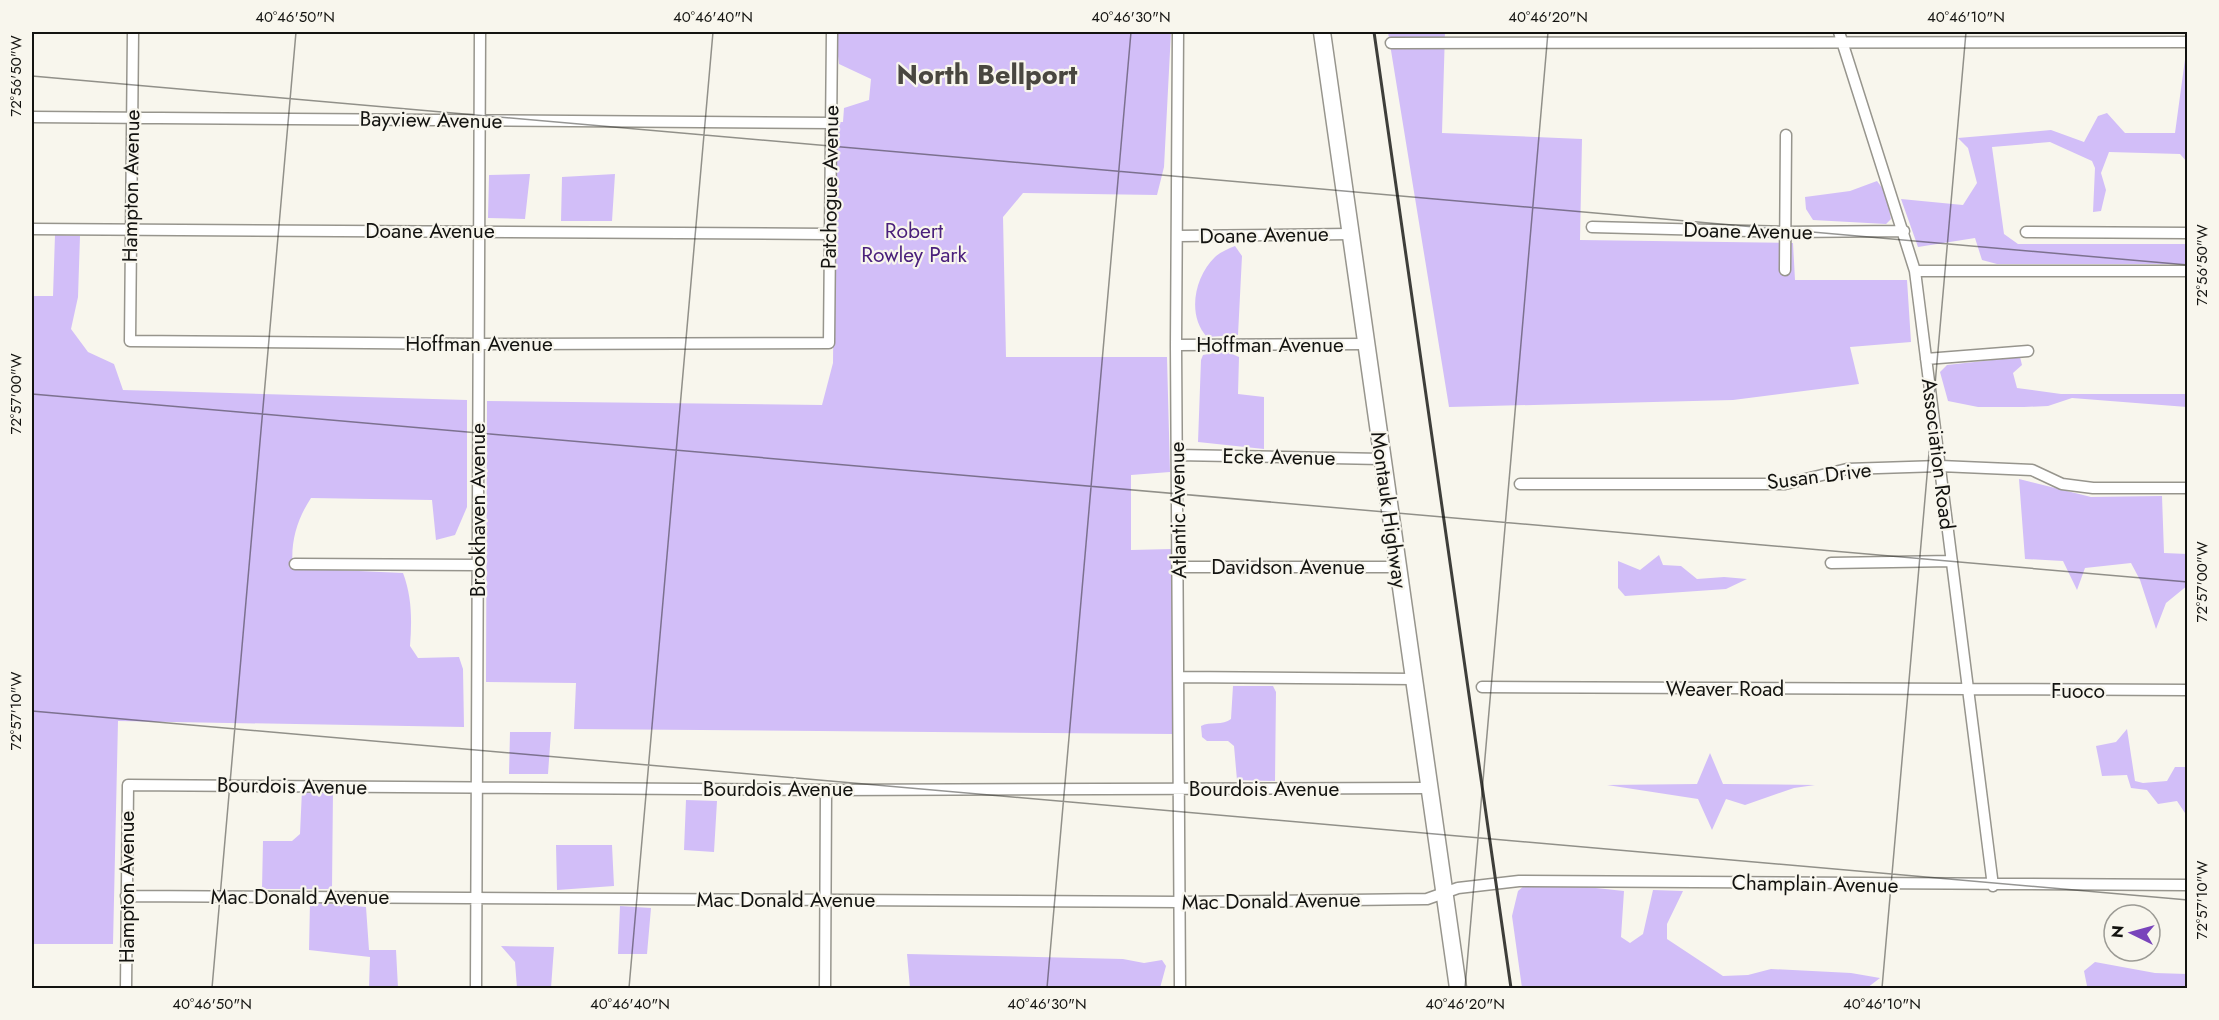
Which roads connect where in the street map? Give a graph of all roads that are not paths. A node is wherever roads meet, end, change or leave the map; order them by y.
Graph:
1 (133, 32) edge
2 (480, 32) edge
3 (832, 32) edge
4 (1178, 32) edge
5 (1322, 32) edge
6 (1840, 37) edge
7 (2187, 42) edge
8 (1390, 43) dead end
9 (32, 117) edge
10 (132, 117) junction
11 (480, 121) junction
12 (831, 123) junction
13 (1786, 135) dead end
14 (1592, 227) dead end
15 (32, 229) edge
16 (130, 230) junction
17 (479, 231) junction
18 (1904, 231) junction
19 (1785, 232) junction
20 (2026, 232) dead end
21 (2187, 233) edge
22 (829, 234) junction
23 (1350, 234) junction
24 (1178, 236) junction
25 (1785, 270) dead end
26 (1915, 271) junction
27 (2187, 271) edge
28 (130, 341) joint
29 (828, 343) joint
30 (479, 344) junction
31 (1365, 344) junction
32 (1176, 345) junction
33 (2028, 351) dead end
34 (1926, 359) junction
35 (1177, 455) junction
36 (1381, 459) junction
37 (1940, 466) junction
38 (1520, 484) dead end
39 (2187, 488) edge
40 (1952, 561) junction
41 (1831, 563) dead end
42 (295, 564) dead end
43 (478, 565) junction
44 (1179, 567) junction
45 (1397, 567) junction
46 (1179, 677) junction
47 (1413, 679) junction
48 (1482, 687) dead end
49 (2187, 690) edge
50 (1969, 691) junction
51 (128, 785) joint
52 (477, 788) junction
53 (1429, 788) junction
54 (1178, 789) junction
55 (826, 790) junction
56 (2187, 885) edge
57 (1993, 886) junction
58 (1444, 893) junction
59 (126, 896) junction
60 (477, 897) junction
61 (825, 901) junction
62 (1179, 902) junction
63 (126, 988) edge
64 (476, 988) edge
65 (825, 988) edge
66 (1180, 988) edge
67 (1458, 988) edge

1 - 10 street, Hampton Avenue
2 - 11 street, Brookhaven Avenue
3 - 12 street, Patchogue Avenue
4 - 24 street, Atlantic Avenue
5 - 23 main road, Montauk Highway
6 - 7 street
6 - 8 street
6 - 18 street, Association Road
9 - 10 street, Bayview Avenue
10 - 11 street, Bayview Avenue
10 - 16 street, Hampton Avenue
11 - 12 street, Bayview Avenue
11 - 17 street, Brookhaven Avenue
12 - 22 street, Patchogue Avenue
13 - 19 street
14 - 19 street, Doane Avenue
15 - 16 street, Doane Avenue
16 - 17 street, Doane Avenue
16 - 28 street, Hampton Avenue
17 - 22 street, Doane Avenue
17 - 30 street, Brookhaven Avenue
18 - 19 street, Doane Avenue
18 - 26 street, Association Road
19 - 25 street
20 - 21 street
22 - 29 street, Patchogue Avenue
23 - 24 street, Doane Avenue
23 - 31 main road, Montauk Highway
24 - 32 street, Atlantic Avenue
26 - 27 street
26 - 34 street, Association Road
28 - 30 street, Hoffman Avenue
29 - 30 street, Hoffman Avenue
30 - 43 street, Brookhaven Avenue
31 - 32 street, Hoffman Avenue
31 - 36 main road, Montauk Highway
32 - 35 street, Atlantic Avenue
33 - 34 street
34 - 37 street, Association Road
35 - 36 street, Ecke Avenue
35 - 44 street, Atlantic Avenue
36 - 45 main road, Montauk Highway
37 - 38 street, Susan Drive
37 - 39 street, Susan Drive
37 - 40 street, Association Road
40 - 41 street
40 - 50 street, Association Road
42 - 43 street
43 - 52 street, Brookhaven Avenue
44 - 45 street, Davidson Avenue
44 - 46 street, Atlantic Avenue
45 - 47 main road, Montauk Highway
46 - 47 street
46 - 54 street, Atlantic Avenue
47 - 53 main road, Montauk Highway
48 - 50 street, Weaver Road
49 - 50 street, Fuoco
50 - 57 street, Association Road
51 - 52 street, Bourdois Avenue
51 - 59 street, Hampton Avenue
52 - 55 street, Bourdois Avenue
52 - 60 street, Brookhaven Avenue
53 - 54 street, Bourdois Avenue
53 - 58 main road, Montauk Highway
54 - 55 street, Bourdois Avenue
54 - 62 street, Atlantic Avenue
55 - 61 street
56 - 57 street, Champlain Avenue
57 - 58 street, Champlain Avenue
58 - 62 street, Mac Donald Avenue
58 - 67 main road, Montauk Highway
59 - 60 street, Mac Donald Avenue
59 - 63 street, Hampton Avenue
60 - 61 street, Mac Donald Avenue
60 - 64 street, Brookhaven Avenue
61 - 62 street, Mac Donald Avenue
61 - 65 street
62 - 66 street, Atlantic Avenue

